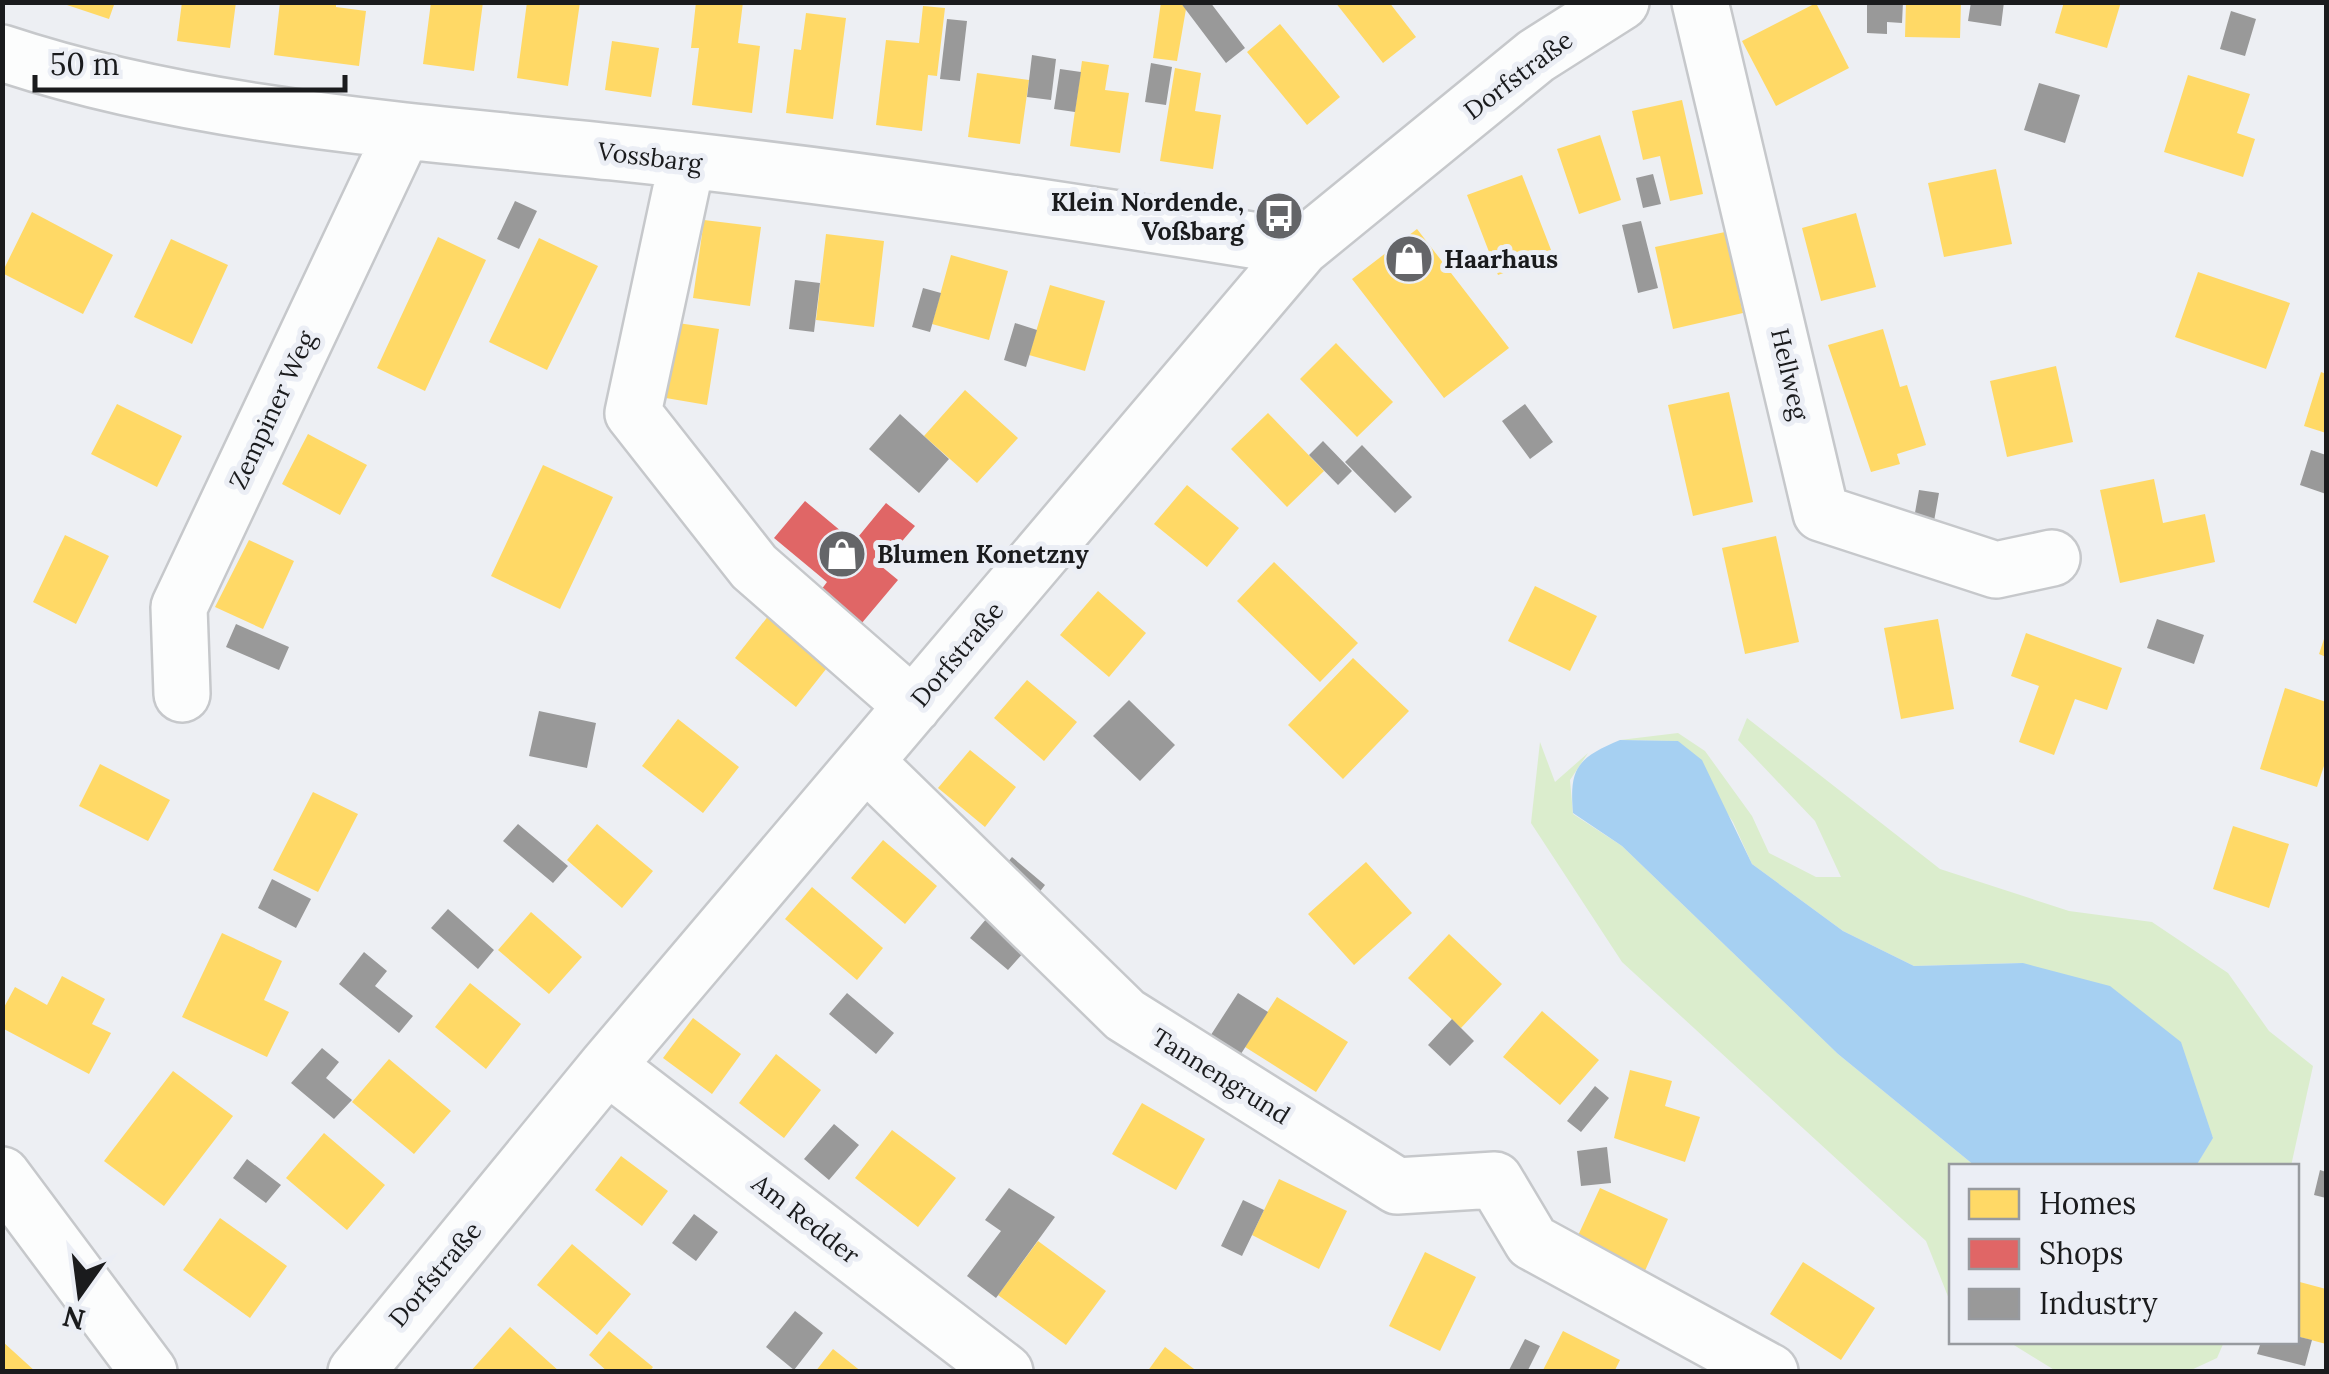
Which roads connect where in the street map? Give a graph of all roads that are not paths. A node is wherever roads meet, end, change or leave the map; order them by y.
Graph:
1 (1621, 2) edge
2 (1700, 2) edge
3 (2, 53) edge
4 (402, 134) junction
5 (687, 162) junction
6 (1301, 248) junction
7 (2052, 558) dead end
8 (182, 694) dead end
9 (913, 706) junction
10 (866, 762) junction
11 (607, 1066) junction
12 (2, 1175) edge
13 (149, 1372) edge
14 (356, 1372) edge
15 (1005, 1372) edge
16 (1770, 1372) edge

1 - 6 street, Dorfstraße
2 - 7 street, Hellweg
3 - 4 street, Vossbarg
4 - 5 street, Vossbarg
4 - 8 street, Zempiner Weg
5 - 6 street, Vossbarg
5 - 9 street
6 - 9 street, Dorfstraße
9 - 10 street, Dorfstraße
10 - 11 street, Dorfstraße
10 - 16 street, Tannengrund
11 - 14 street, Dorfstraße
11 - 15 street, Am Redder
12 - 13 street

